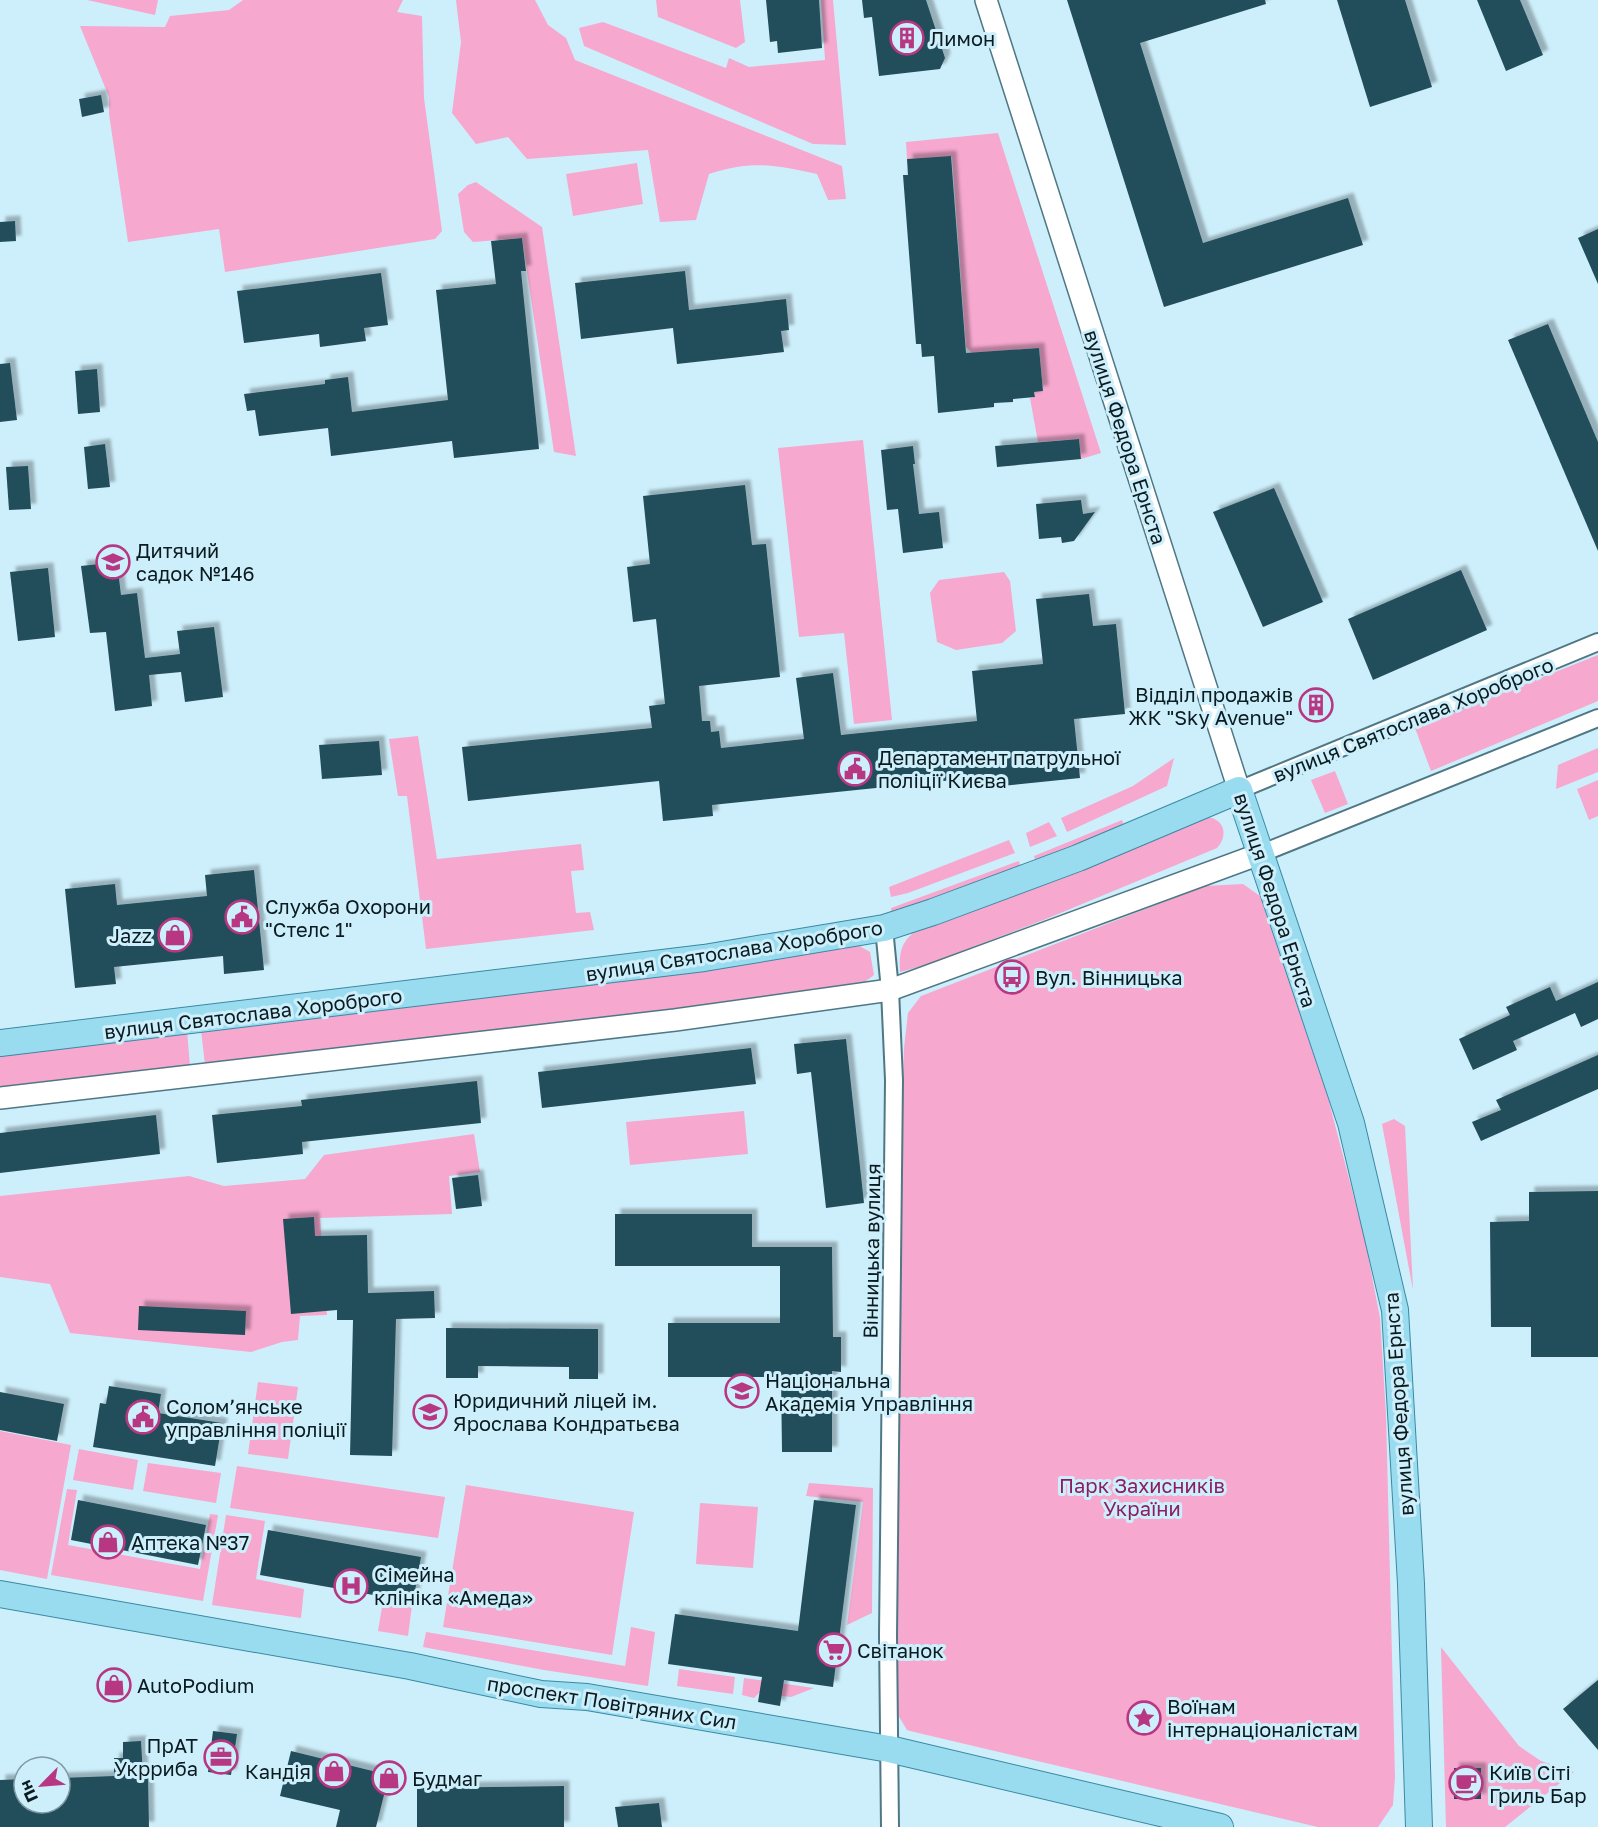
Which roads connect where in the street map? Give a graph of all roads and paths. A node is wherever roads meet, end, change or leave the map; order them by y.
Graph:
1 (986, 0) edge
2 (1598, 642) edge
3 (1598, 718) edge
4 (1239, 790) junction
5 (1260, 854) junction
6 (884, 928) junction
7 (890, 990) junction
8 (0, 1042) edge
9 (0, 1098) edge
10 (0, 1594) edge
11 (889, 1749) junction
12 (890, 1827) edge
13 (1220, 1827) edge
14 (1419, 1827) edge

1 - 4 street, вулиця Федора Ернста
2 - 4 street, вулиця Святослава Хороброго
3 - 5 street
4 - 5 main road, вулиця Федора Ернста
4 - 6 main road, вулиця Святослава Хороброго
5 - 7 street
5 - 14 main road, вулиця Федора Ернста
6 - 7 street, Вінницька вулиця
6 - 8 main road, вулиця Святослава Хороброго
7 - 9 street
7 - 11 street, Вінницька вулиця
10 - 11 main road, проспект Повітряних Сил
11 - 12 street, Вінницька вулиця
11 - 13 main road, проспект Повітряних Сил

